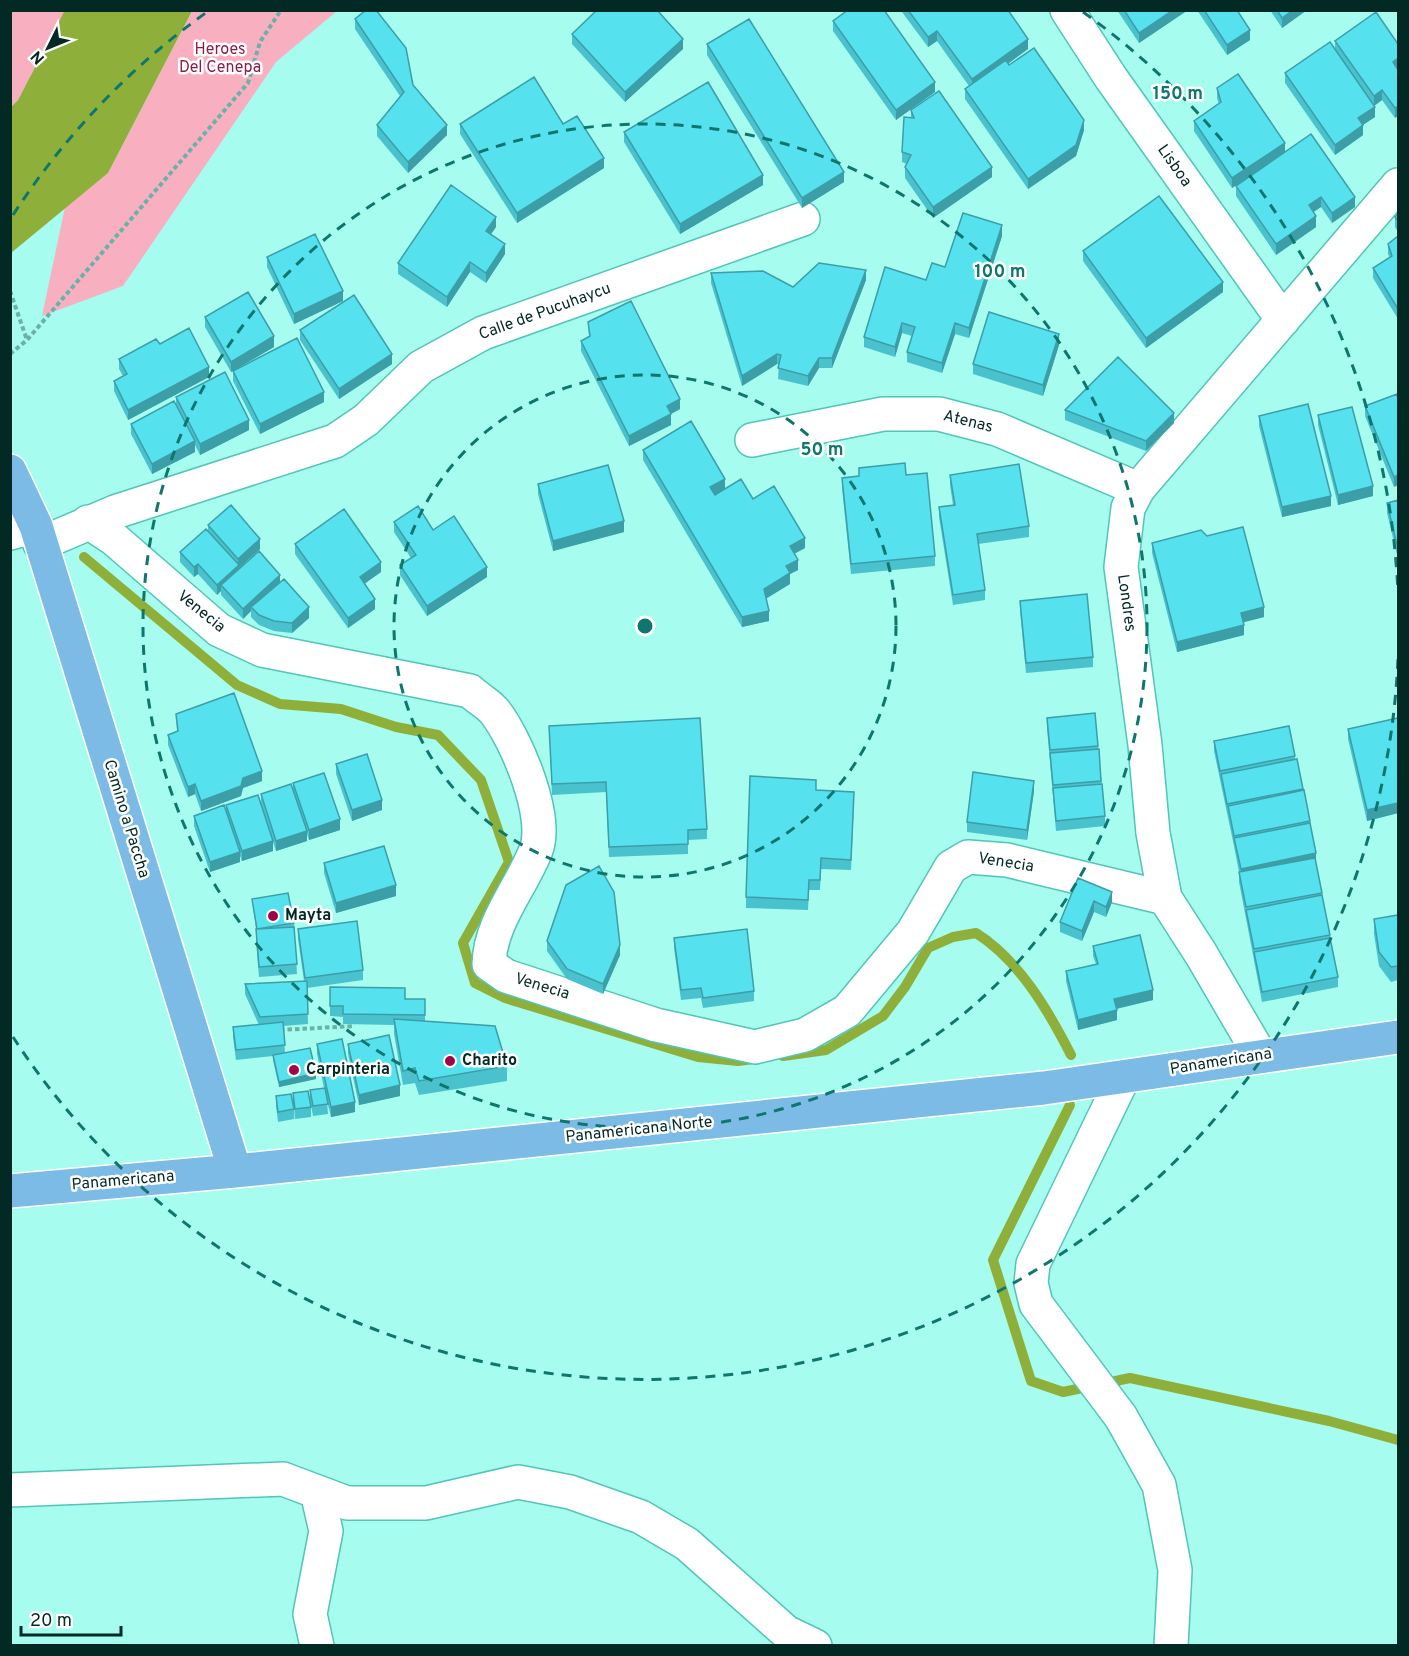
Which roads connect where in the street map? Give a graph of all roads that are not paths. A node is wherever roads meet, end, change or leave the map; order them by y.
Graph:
1 (1066, 10) edge
2 (1398, 185) edge
3 (803, 219) dead end
4 (1283, 320) junction
5 (752, 440) dead end
6 (10, 471) edge
7 (1138, 489) junction
8 (88, 522) junction
9 (29, 534) edge
10 (1165, 898) junction
11 (1398, 1037) edge
12 (1260, 1055) junction
13 (1123, 1078) junction
14 (1044, 1088) joint
15 (235, 1171) junction
16 (10, 1191) edge
17 (10, 1491) edge
18 (317, 1492) junction
19 (809, 1643) edge
20 (318, 1646) edge
21 (1171, 1646) edge

1 - 4 street, Lisboa
2 - 4 street, Londres
3 - 8 street, Calle de Pucuhaycu
4 - 7 street, Londres
5 - 7 street, Atenas
6 - 9 main road, Camino a Paccha
7 - 10 street, Londres
8 - 9 street, Calle de Pucuhaycu
8 - 10 street, Venecia
9 - 15 main road, Camino a Paccha
10 - 12 street, Londres
11 - 12 main road, Panamericana
12 - 13 main road, Panamericana
13 - 14 main road, Panamericana
13 - 21 street
14 - 15 main road, Panamericana Norte
15 - 16 main road, Panamericana
17 - 18 street
18 - 19 street
18 - 20 street

